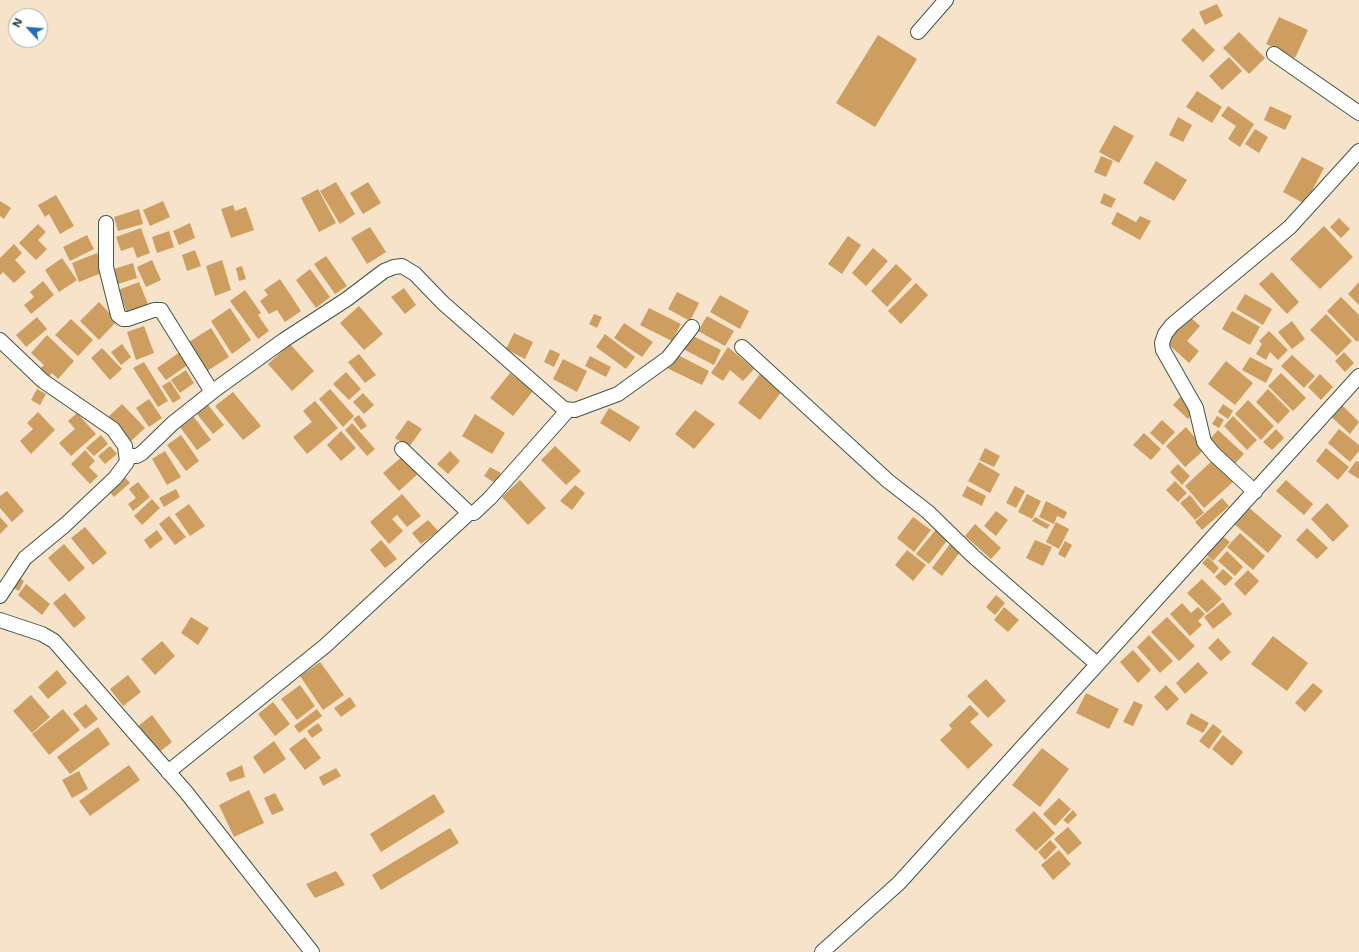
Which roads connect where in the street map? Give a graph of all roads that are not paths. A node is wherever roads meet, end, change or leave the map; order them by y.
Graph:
1 (946, 0) edge
2 (918, 32) dead end
3 (1274, 54) dead end
4 (1359, 113) edge
5 (1359, 151) edge
6 (106, 223) dead end
7 (692, 328) dead end
8 (0, 340) edge
9 (742, 347) dead end
10 (1359, 376) edge
11 (212, 392) junction
12 (568, 410) junction
13 (402, 449) dead end
14 (127, 456) junction
15 (1255, 492) junction
16 (469, 513) junction
17 (0, 596) edge
18 (0, 620) edge
19 (1097, 664) junction
20 (168, 772) junction
21 (312, 952) edge
22 (822, 952) edge

1 - 2 street
3 - 4 street
5 - 15 street
6 - 11 street
7 - 12 street
8 - 14 street
9 - 19 street
10 - 15 street
11 - 12 street
11 - 14 street
12 - 16 street
13 - 16 street
14 - 17 street
15 - 19 street
16 - 20 street
18 - 20 street
19 - 22 street
20 - 21 street

